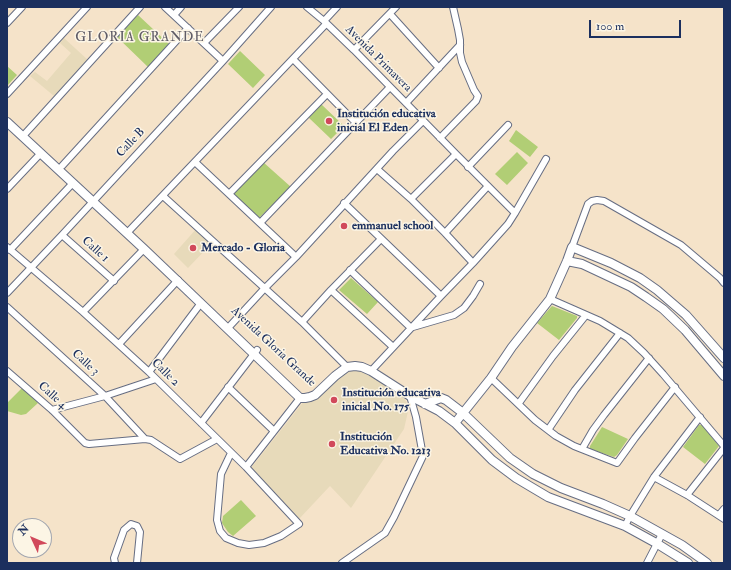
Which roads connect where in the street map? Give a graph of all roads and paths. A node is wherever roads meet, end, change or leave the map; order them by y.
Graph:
1 (22, 7) edge
2 (87, 7) edge
3 (140, 7) edge
4 (166, 7) edge
5 (181, 7) edge
6 (239, 7) edge
7 (271, 7) edge
8 (307, 7) edge
9 (337, 7) edge
10 (396, 7) edge
11 (453, 7) edge
12 (390, 14) junction
13 (174, 15) junction
14 (325, 22) junction
15 (7, 23) edge
16 (188, 28) junction
17 (204, 43) junction
18 (460, 45) junction
19 (354, 50) junction
20 (293, 59) junction
21 (223, 61) junction
22 (439, 68) junction
23 (390, 87) junction
24 (7, 94) edge
25 (327, 94) junction
26 (406, 103) junction
27 (7, 115) edge
28 (423, 121) junction
29 (7, 122) edge
30 (356, 122) junction
31 (508, 125) dead end
32 (24, 135) junction
33 (440, 138) junction
34 (41, 153) junction
35 (456, 154) junction
36 (546, 159) dead end
37 (195, 162) junction
38 (62, 166) junction
39 (468, 167) junction
40 (377, 168) junction
41 (73, 183) junction
42 (488, 186) junction
43 (7, 189) edge
44 (229, 194) junction
45 (162, 196) junction
46 (411, 199) junction
47 (94, 200) junction
48 (344, 203) junction
49 (516, 213) junction
50 (260, 223) junction
51 (129, 231) junction
52 (445, 233) junction
53 (62, 235) junction
54 (381, 239) junction
55 (572, 247) junction
56 (9, 248) edge
57 (144, 249) junction
58 (296, 256) junction
59 (568, 261) junction
60 (473, 263) junction
61 (31, 268) junction
62 (350, 270) junction
63 (178, 280) junction
64 (114, 281) junction
65 (724, 283) edge
66 (480, 284) dead end
67 (264, 289) junction
68 (331, 290) junction
69 (7, 293) edge
70 (441, 296) junction
71 (550, 300) junction
72 (201, 303) junction
73 (7, 307) edge
74 (83, 312) junction
75 (586, 315) junction
76 (302, 322) junction
77 (229, 326) junction
78 (412, 328) junction
79 (620, 333) junction
80 (119, 344) junction
81 (393, 347) junction
82 (255, 351) junction
83 (649, 358) junction
84 (724, 358) edge
85 (347, 367) junction
86 (7, 371) edge
87 (371, 371) junction
88 (149, 372) junction
89 (724, 376) edge
90 (491, 378) junction
91 (156, 379) junction
92 (228, 387) junction
93 (675, 387) junction
94 (105, 396) junction
95 (410, 396) junction
96 (310, 397) junction
97 (300, 398) junction
98 (425, 404) junction
99 (519, 404) junction
100 (52, 410) junction
101 (463, 413) junction
102 (700, 417) junction
103 (202, 423) junction
104 (455, 423) junction
105 (548, 430) junction
106 (274, 431) junction
107 (145, 439) junction
108 (217, 439) junction
109 (724, 447) edge
110 (582, 449) junction
111 (231, 453) junction
112 (246, 468) junction
113 (654, 477) junction
114 (687, 495) junction
115 (724, 509) edge
116 (630, 516) junction
117 (721, 517) edge
118 (625, 526) junction
119 (662, 534) junction
120 (656, 543) junction
121 (115, 563) edge
122 (138, 563) edge
123 (342, 563) edge
124 (647, 563) edge
125 (688, 563) edge
126 (707, 563) edge

1 - 15 street
2 - 24 street
3 - 32 street
4 - 13 street
5 - 13 street
6 - 17 street
7 - 21 street, Calle B
8 - 14 street, Avenida Primavera
9 - 14 street
10 - 12 street
11 - 18 street
12 - 19 street
12 - 22 street
13 - 16 street
14 - 19 street, Avenida Primavera
14 - 20 street
16 - 17 street
16 - 38 street
17 - 21 street
18 - 22 street
18 - 33 street
19 - 23 street, Avenida Primavera
20 - 25 street
20 - 37 street
21 - 47 street, Calle B
22 - 26 street
23 - 26 street, Avenida Primavera
23 - 30 street
25 - 30 street
25 - 44 street
26 - 28 street, Avenida Primavera
27 - 32 street, Avenida Gloria Grande
28 - 33 street, Avenida Primavera
28 - 40 street
29 - 32 street, Avenida Gloria Grande
30 - 50 street
31 - 39 street
32 - 34 street, Avenida Gloria Grande
32 - 38 street, Avenida Gloria Grande
33 - 35 street, Avenida Primavera
34 - 41 street, Avenida Gloria Grande
34 - 43 street
35 - 39 street, Avenida Primavera
35 - 46 street
36 - 49 street
37 - 44 street
37 - 45 street
38 - 47 street, Avenida Gloria Grande
39 - 42 street, Avenida Primavera
40 - 46 street
40 - 48 street
41 - 47 street, Avenida Gloria Grande
41 - 56 street
42 - 49 street, Avenida Primavera
42 - 52 street
44 - 50 street
45 - 51 street
45 - 67 street
46 - 52 street
47 - 51 street, Avenida Gloria Grande
47 - 53 street, Calle B
48 - 54 street
48 - 58 street
49 - 60 street
50 - 58 street
51 - 57 street, Avenida Gloria Grande
51 - 77 street, Avenida Gloria Grande
52 - 60 street
53 - 61 street, Calle B
53 - 64 street, Calle 1
54 - 62 street
54 - 70 street
55 - 59 street
55 - 65 street
55 - 84 street
56 - 61 street, Calle 2
57 - 63 street, Avenida Gloria Grande
57 - 64 street
58 - 67 street
59 - 71 street
59 - 89 street
60 - 70 street
61 - 69 street, Calle B
61 - 74 street, Calle 2
62 - 68 street
62 - 78 street
63 - 72 street, Avenida Gloria Grande
63 - 80 street
64 - 74 street
66 - 78 street
67 - 76 street
67 - 77 street
68 - 76 street
68 - 81 street
70 - 78 street
71 - 75 street
71 - 90 street
72 - 77 street, Avenida Gloria Grande
72 - 88 street
73 - 94 street, Calle 3
74 - 80 street, Calle 2
75 - 79 street
75 - 99 street
76 - 85 street
77 - 82 street, Avenida Gloria Grande
78 - 81 street
79 - 83 street
79 - 105 street
80 - 88 street, Calle 2
81 - 87 street
82 - 92 street
82 - 96 street, Avenida Gloria Grande
82 - 97 street, Avenida Gloria Grande
83 - 93 street
83 - 110 street
85 - 87 street
85 - 96 street
86 - 100 street, Calle 4
87 - 95 street
88 - 91 street, Calle 2
90 - 99 street
90 - 101 street
91 - 94 street
91 - 103 street, Calle 2
92 - 103 street
92 - 106 street
93 - 102 street
93 - 110 street
94 - 100 street
94 - 107 street, Calle 3
95 - 98 street
95 - 123 street
96 - 97 street, Avenida Gloria Grande
97 - 106 street
98 - 101 street
98 - 104 street
99 - 105 street
100 - 107 street, Calle 4
101 - 104 street
101 - 116 street
102 - 109 street
102 - 113 street
103 - 108 street, Calle 2
104 - 118 street
105 - 110 street
106 - 112 street
107 - 108 street
108 - 111 street, Calle 2
109 - 114 street
111 - 112 street, Calle 2
111 - 112 street, Calle 2
113 - 114 street
113 - 116 street
114 - 117 street
115 - 117 street
116 - 118 street
116 - 119 street
118 - 120 street
119 - 120 street
119 - 126 street
120 - 124 street
120 - 125 street
121 - 122 street

